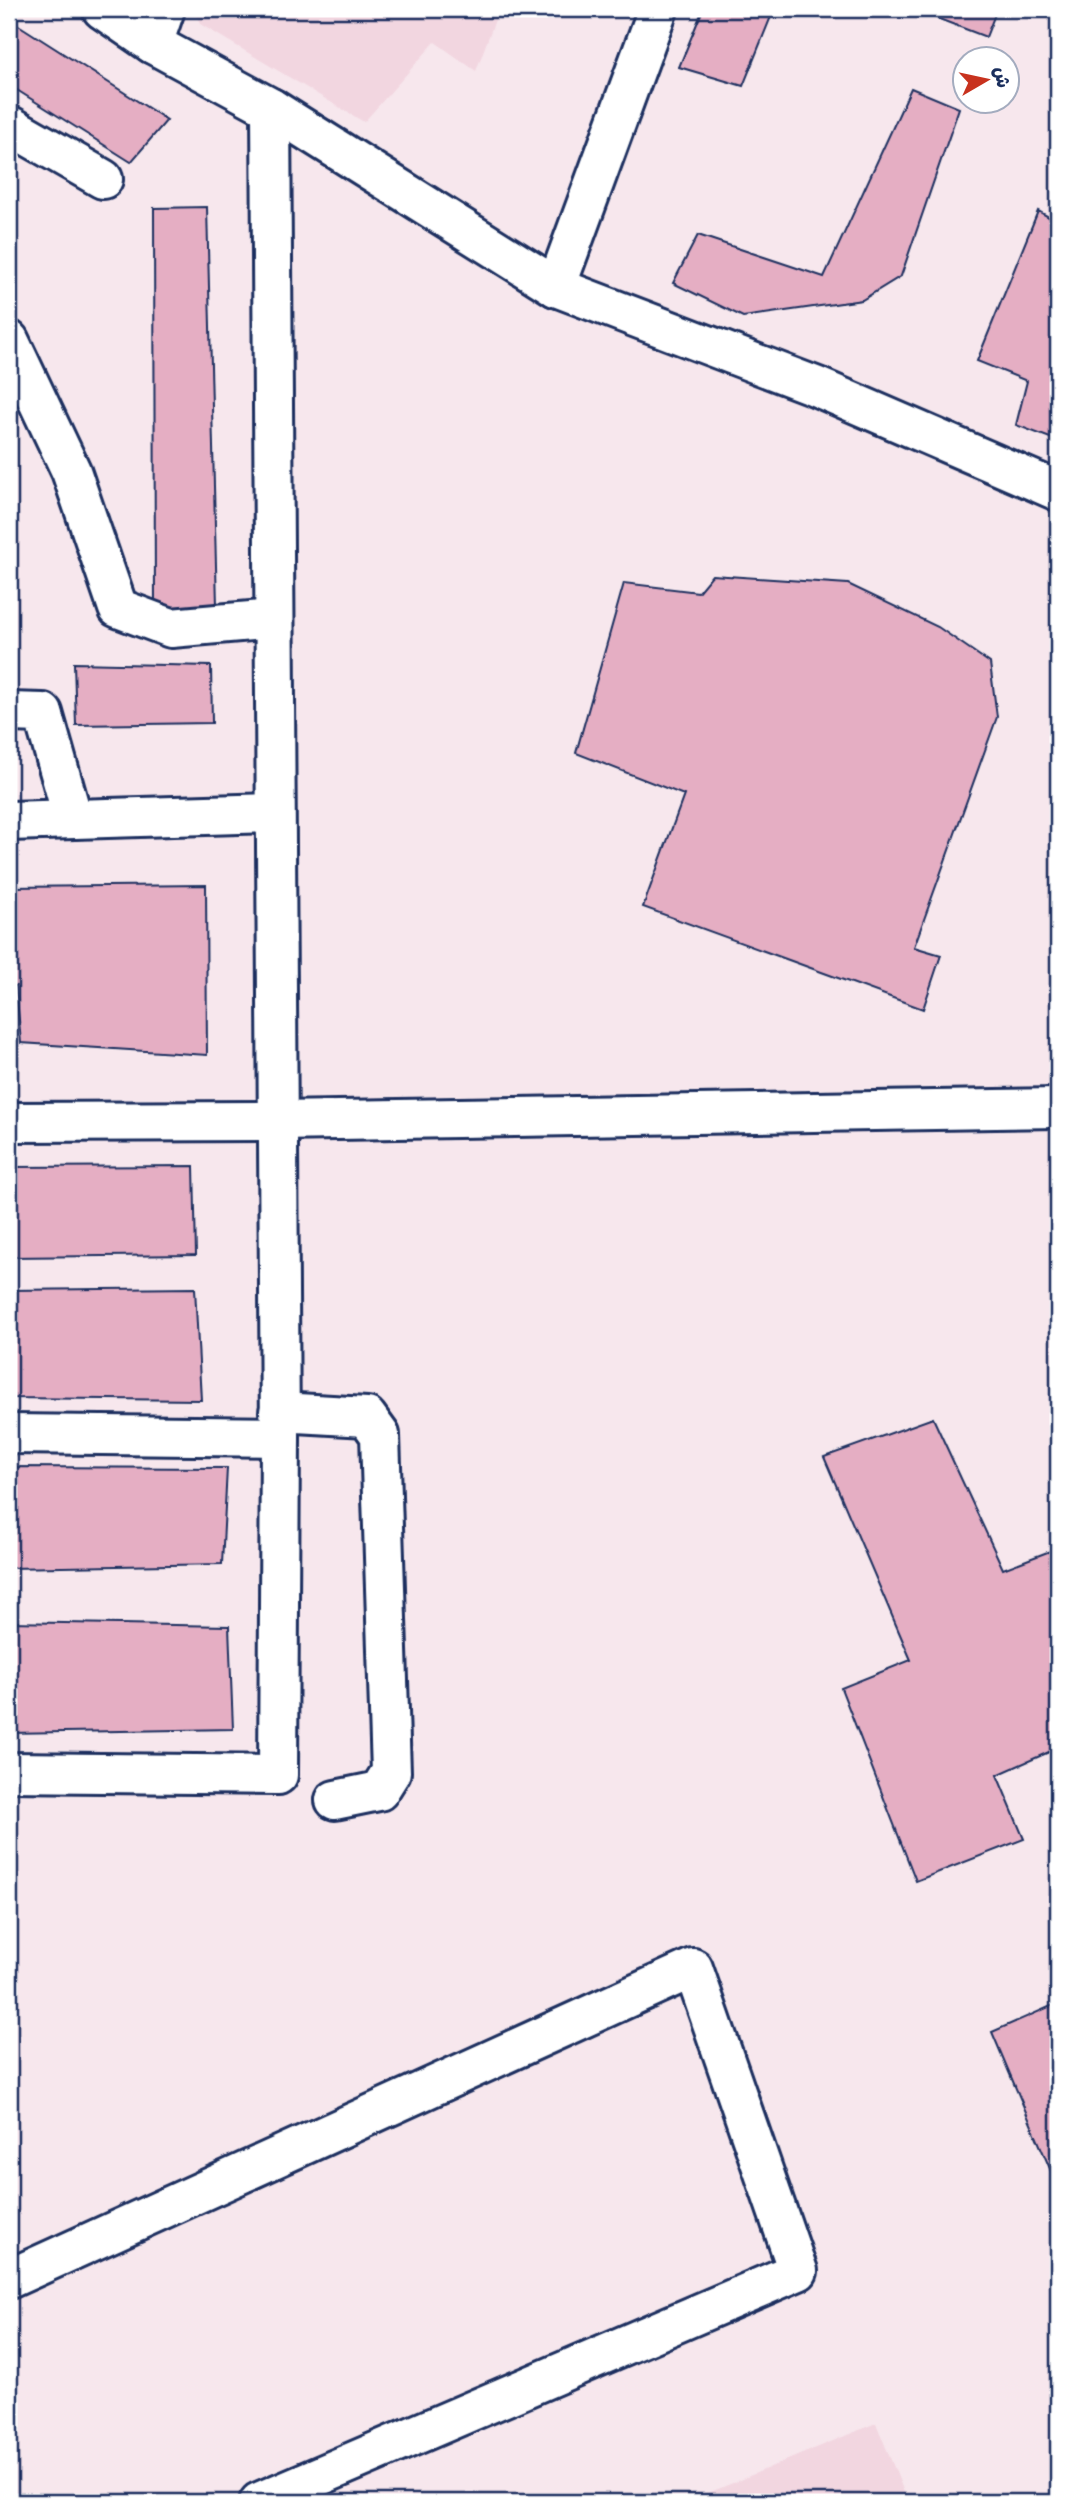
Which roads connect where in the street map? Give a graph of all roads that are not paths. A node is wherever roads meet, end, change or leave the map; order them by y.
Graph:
1 (102, 9) edge
2 (165, 9) edge
3 (658, 9) edge
4 (153, 44) junction
5 (271, 108) junction
6 (9, 125) edge
7 (103, 179) dead end
8 (556, 287) junction
9 (9, 340) edge
10 (1058, 491) edge
11 (274, 619) junction
12 (9, 712) edge
13 (275, 813) junction
14 (74, 819) junction
15 (9, 821) edge
16 (1058, 1108) edge
17 (278, 1121) junction
18 (9, 1122) edge
19 (279, 1425) junction
20 (9, 1434) edge
21 (9, 1772) edge
22 (335, 1801) dead end
23 (9, 2279) edge
24 (259, 2502) edge

1 - 4 street
2 - 4 street
3 - 8 street
4 - 5 street
5 - 8 street
5 - 11 street
6 - 7 street
8 - 10 street
9 - 11 street
11 - 13 street
12 - 14 street
13 - 14 street
13 - 17 street
14 - 15 street
16 - 17 street
17 - 18 street
17 - 19 street
19 - 20 street
19 - 21 street
19 - 22 street
23 - 24 street

